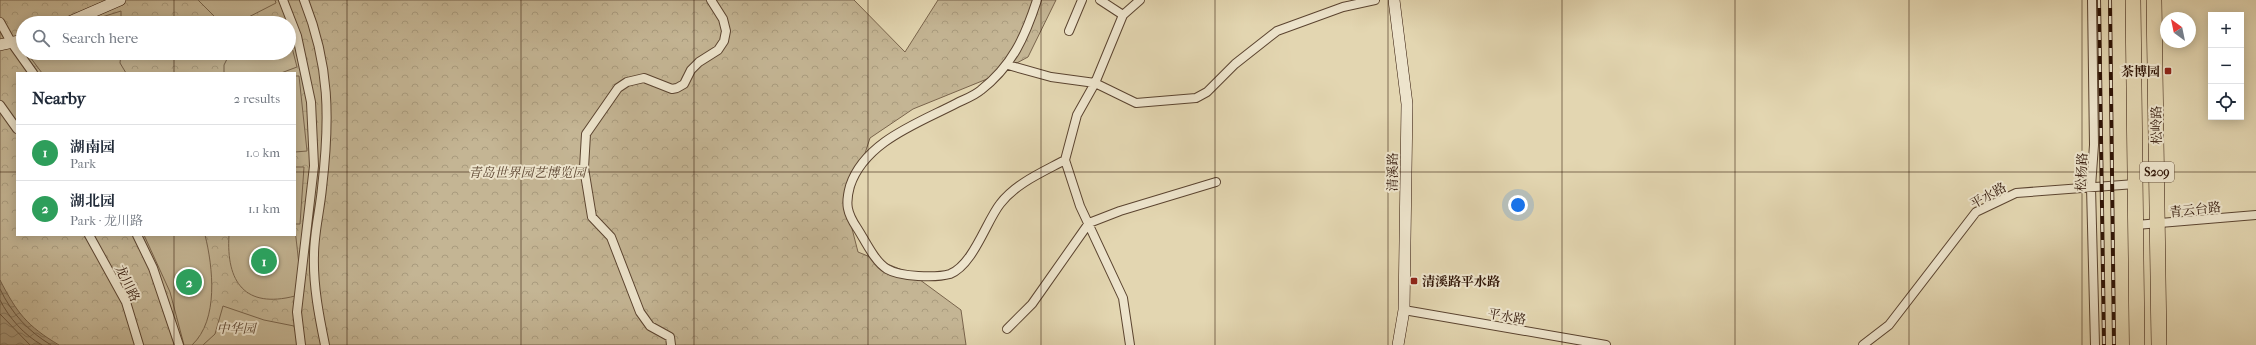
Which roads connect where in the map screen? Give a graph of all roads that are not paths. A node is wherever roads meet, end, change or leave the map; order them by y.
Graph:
1 (120, 0) edge
2 (283, 0) edge
3 (304, 0) edge
4 (711, 0) edge
5 (1037, 0) edge
6 (1082, 0) edge
7 (1100, 0) edge
8 (1140, 0) edge
9 (1375, 0) edge
10 (1394, 0) edge
11 (2092, 0) edge
12 (2133, 0) edge
13 (2154, 0) edge
14 (1123, 15) junction
15 (83, 16) edge
16 (289, 16) edge
17 (0, 22) edge
18 (1069, 31) dead end
19 (296, 33) edge
20 (16, 42) edge
21 (5, 44) edge
22 (16, 55) edge
23 (20, 60) edge
24 (1008, 65) junction
25 (32, 72) edge
26 (1095, 83) junction
27 (0, 105) edge
28 (16, 128) edge
29 (1065, 160) junction
30 (1216, 182) dead end
31 (2135, 184) junction
32 (2091, 187) junction
33 (2256, 215) edge
34 (1089, 223) junction
35 (2157, 224) junction
36 (2136, 225) junction
37 (90, 236) edge
38 (137, 236) edge
39 (1404, 310) junction
40 (1007, 329) dead end
41 (1128, 344) edge
42 (139, 345) edge
43 (179, 345) edge
44 (301, 345) edge
45 (325, 345) edge
46 (671, 345) edge
47 (1398, 345) edge
48 (1606, 345) edge
49 (1863, 345) edge
50 (2095, 345) edge
51 (2137, 345) edge
52 (2159, 345) edge

1 - 15 street
2 - 16 street
3 - 45 street
4 - 46 street
5 - 24 street
6 - 18 street
7 - 14 street
8 - 14 street
9 - 26 street
10 - 39 street, 清溪路
11 - 32 street, 松杨路
12 - 31 highway, 松岭路 / S209
13 - 35 highway, 松岭路 / S209
14 - 26 street
17 - 21 street
19 - 44 street
20 - 21 street
21 - 22 street
23 - 25 street
24 - 26 street
24 - 29 street
26 - 29 street
27 - 28 street
29 - 34 street
30 - 34 street
31 - 32 street, 平水路
31 - 36 highway, 松岭路 / S209
32 - 49 street, 平水路
32 - 50 street, 松杨路
33 - 35 street, 青云台路
34 - 40 street
34 - 41 street
35 - 36 street, 青云台路
35 - 52 highway, 松岭路 / S209
36 - 51 highway, 松岭路 / S209
37 - 42 street, 龙川路
38 - 43 street
39 - 47 street, 清溪路
39 - 48 street, 平水路

